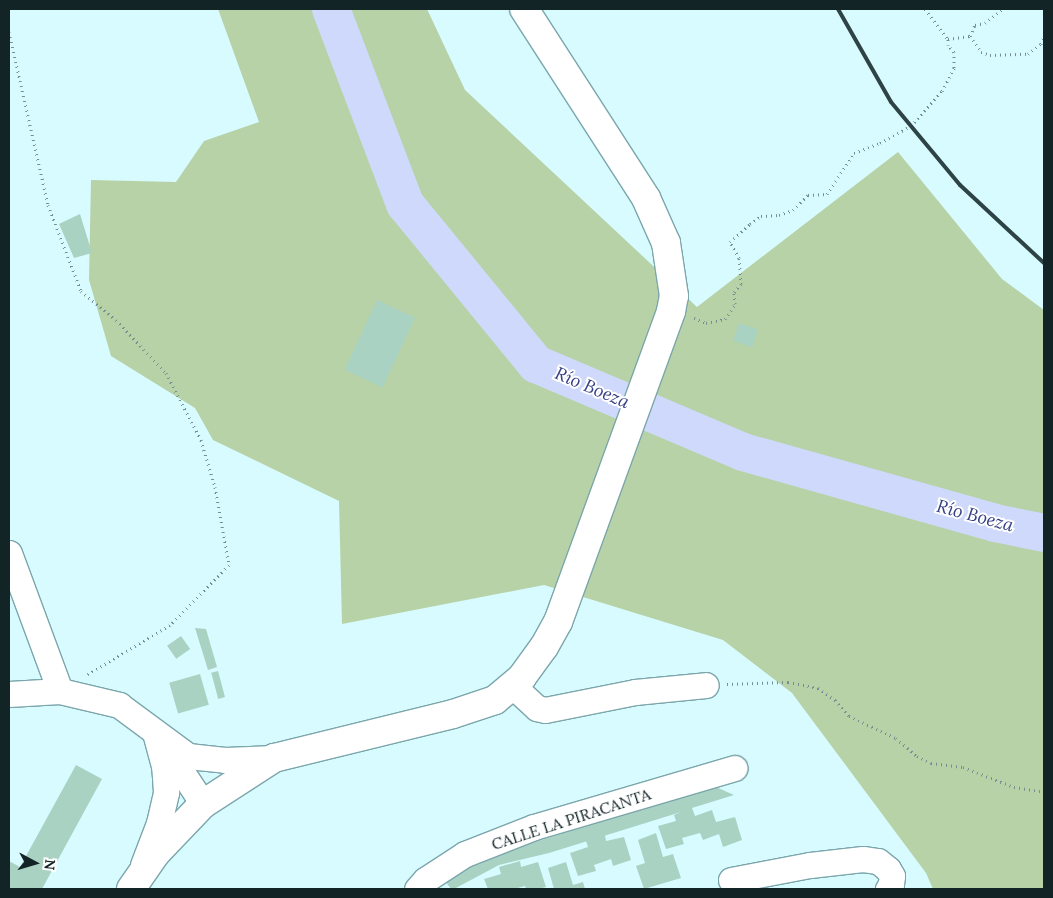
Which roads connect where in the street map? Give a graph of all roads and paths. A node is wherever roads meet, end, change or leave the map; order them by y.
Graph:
1 (524, 9) edge
2 (925, 9) edge
3 (1003, 9) edge
4 (9, 32) edge
5 (970, 36) junction
6 (1044, 36) edge
7 (948, 39) junction
8 (673, 304) junction
9 (9, 553) edge
10 (512, 685) junction
11 (706, 685) joint
12 (60, 691) junction
13 (9, 694) edge
14 (155, 733) junction
15 (274, 758) junction
16 (735, 768) dead end
17 (1044, 792) edge
18 (203, 804) junction
19 (731, 880) dead end
20 (135, 884) edge
21 (417, 889) edge
22 (888, 889) edge

1 - 8 main road
2 - 7 path
3 - 5 path
4 - 12 path
5 - 6 path
5 - 7 path
7 - 8 path
8 - 10 main road
9 - 12 street
10 - 11 street
10 - 15 main road
11 - 17 path
12 - 13 street
12 - 14 street
14 - 15 street
14 - 18 street
14 - 20 street
15 - 18 main road
16 - 21 street, CALLE LA PIRACANTA
18 - 20 main road
19 - 22 street

